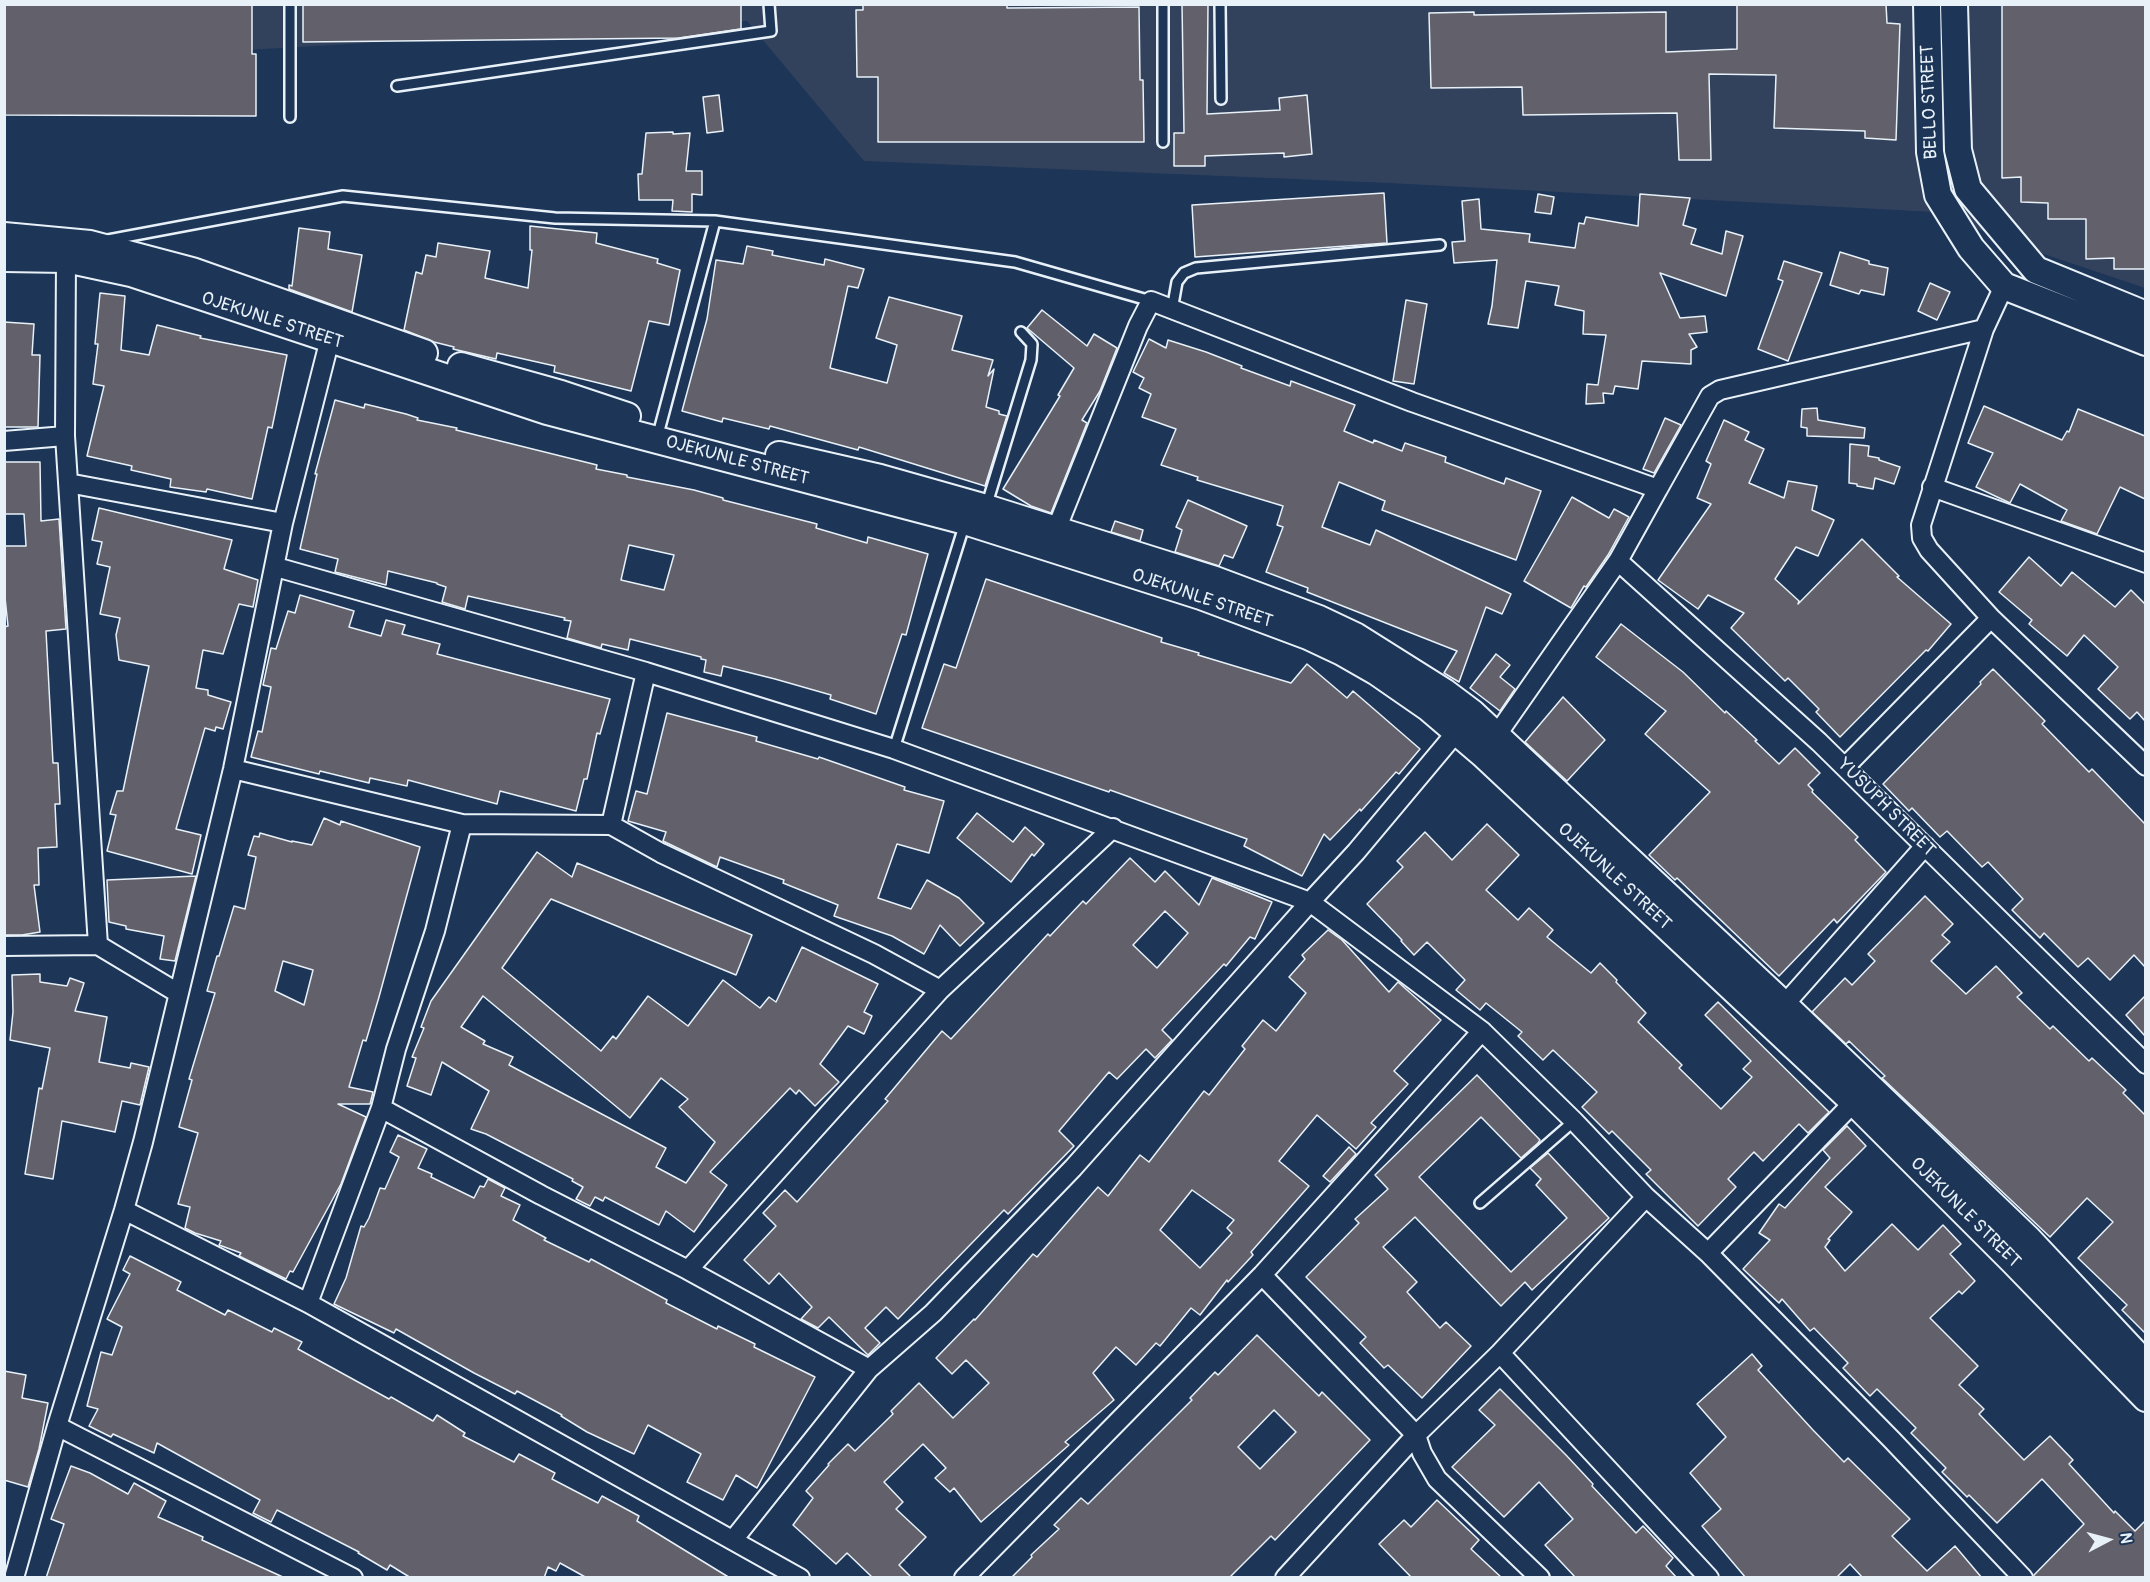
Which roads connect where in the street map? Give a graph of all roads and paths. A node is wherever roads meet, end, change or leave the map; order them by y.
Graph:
1 (290, 4) edge
2 (769, 4) edge
3 (1163, 4) edge
4 (1220, 4) edge
5 (1927, 4) edge
6 (1954, 4) edge
7 (397, 86) dead end
8 (1221, 99) dead end
9 (290, 117) dead end
10 (1163, 142) dead end
11 (715, 221) junction
12 (4, 236) edge
13 (90, 244) junction
14 (1440, 246) dead end
15 (4, 258) edge
16 (66, 259) junction
17 (2004, 286) junction
18 (1151, 302) junction
19 (1172, 310) junction
20 (2145, 315) edge
21 (1984, 329) junction
22 (332, 331) junction
23 (1021, 332) dead end
24 (2145, 342) edge
25 (660, 427) junction
26 (65, 436) junction
27 (4, 441) edge
28 (68, 483) junction
29 (1932, 487) junction
30 (1658, 489) junction
31 (975, 515) junction
32 (283, 524) junction
33 (1053, 539) junction
34 (1618, 561) junction
35 (2145, 563) edge
36 (276, 567) junction
37 (1991, 618) junction
38 (646, 672) junction
39 (1464, 722) junction
40 (1490, 746) junction
41 (894, 749) junction
42 (2145, 766) edge
43 (1845, 767) junction
44 (233, 769) junction
45 (462, 824) junction
46 (611, 825) junction
47 (1113, 828) junction
48 (1924, 846) junction
49 (1310, 902) junction
50 (98, 945) junction
51 (4, 946) edge
52 (940, 990) junction
53 (178, 993) junction
54 (1784, 1005) junction
55 (1482, 1031) junction
56 (2145, 1064) edge
57 (1854, 1102) junction
58 (381, 1108) junction
59 (1574, 1121) junction
60 (1646, 1197) junction
61 (1480, 1203) dead end
62 (124, 1210) junction
63 (1708, 1253) junction
64 (688, 1270) junction
65 (1262, 1275) junction
66 (308, 1303) junction
67 (1500, 1353) junction
68 (2145, 1365) edge
69 (869, 1369) junction
70 (2145, 1398) edge
71 (57, 1426) junction
72 (1416, 1435) junction
73 (733, 1540) junction
74 (14, 1578) edge
75 (353, 1578) edge
76 (800, 1578) edge
77 (964, 1578) edge
78 (1285, 1578) edge
79 (1540, 1578) edge
80 (1709, 1578) edge
81 (2023, 1578) edge

1 - 9 lane
2 - 7 lane
3 - 10 lane
4 - 8 lane
5 - 17 street, BELLO STREET
6 - 20 street, BELLO STREET
11 - 13 lane
11 - 18 lane
11 - 25 lane
12 - 13 street, OJEKUNLE STREET
13 - 22 street, OJEKUNLE STREET
14 - 19 lane
15 - 16 street, OJEKUNLE STREET
16 - 22 street, OJEKUNLE STREET
16 - 26 street
17 - 21 street
17 - 24 street
18 - 19 street
18 - 33 street
19 - 30 street
21 - 29 street
21 - 30 street
22 - 25 street, OJEKUNLE STREET
22 - 31 street, OJEKUNLE STREET
22 - 32 street
23 - 31 lane
25 - 31 street, OJEKUNLE STREET
26 - 27 street
26 - 28 street
28 - 32 street
28 - 50 street
29 - 35 street
29 - 37 street
30 - 34 street
31 - 33 street, OJEKUNLE STREET
31 - 41 lane
32 - 36 street
33 - 39 street, OJEKUNLE STREET
34 - 40 street
34 - 43 street, YUSUPH STREET
36 - 38 street
36 - 44 street
37 - 42 street
37 - 43 street
38 - 41 street
38 - 46 street
39 - 40 street, OJEKUNLE STREET
39 - 49 street
40 - 54 street, OJEKUNLE STREET
40 - 57 street, OJEKUNLE STREET
41 - 47 street
43 - 48 street, YUSUPH STREET
44 - 45 street
44 - 53 street
45 - 46 street
45 - 58 street
46 - 52 street
47 - 49 street
47 - 52 street
48 - 54 street
48 - 56 street, YUSUPH STREET
49 - 55 street
49 - 69 street
50 - 51 street
50 - 53 street
52 - 64 street
53 - 62 street
54 - 68 street, OJEKUNLE STREET
55 - 59 street
55 - 65 street
57 - 63 street
57 - 70 street, OJEKUNLE STREET
58 - 64 street
58 - 66 street
59 - 60 street
59 - 61 lane
60 - 63 street
60 - 67 street
62 - 66 street
62 - 71 street
63 - 81 street
64 - 69 street
65 - 72 street
65 - 77 street
66 - 73 street
67 - 72 street
67 - 80 street
69 - 73 street
71 - 74 street
71 - 75 street
72 - 78 street
72 - 79 street
73 - 76 street

